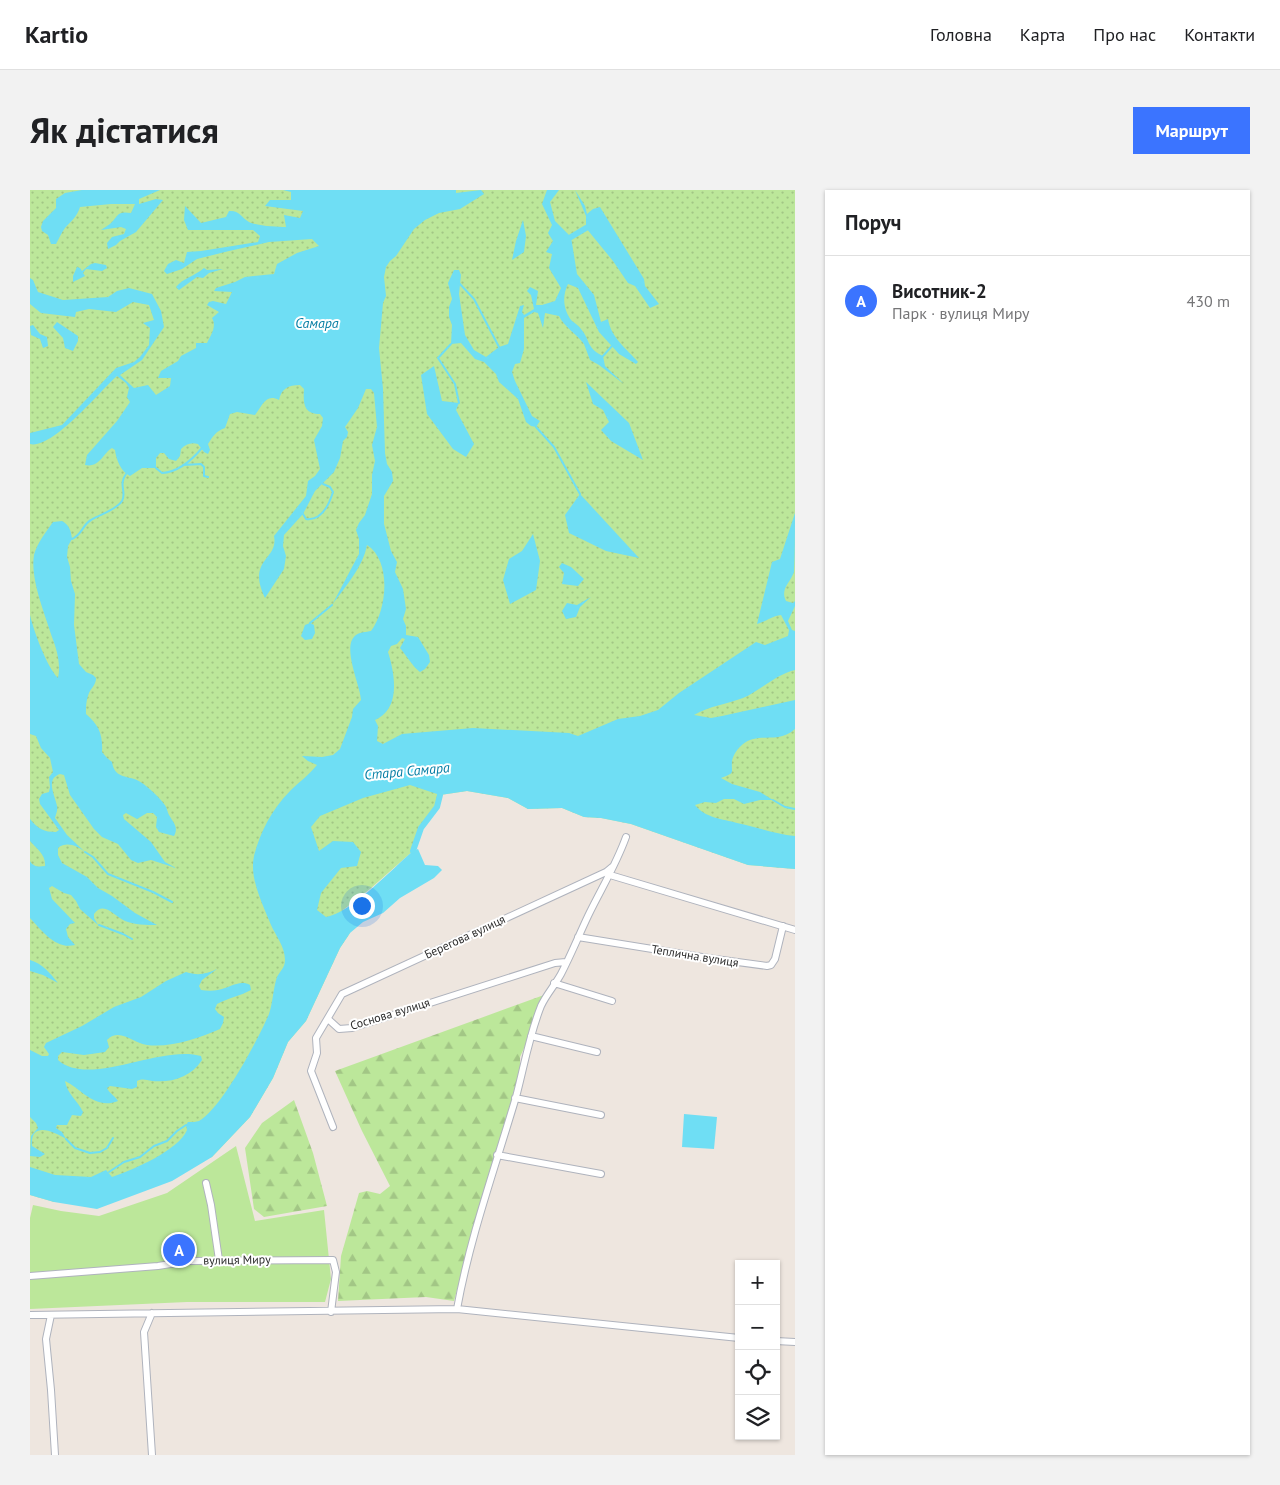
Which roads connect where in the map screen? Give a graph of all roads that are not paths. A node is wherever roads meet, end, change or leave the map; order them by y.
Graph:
1 (626, 837) dead end
2 (613, 866) junction
3 (610, 875) junction
4 (782, 926) junction
5 (795, 930) edge
6 (578, 937) junction
7 (566, 962) junction
8 (554, 983) junction
9 (612, 1001) dead end
10 (328, 1019) junction
11 (531, 1036) junction
12 (597, 1052) dead end
13 (515, 1098) junction
14 (601, 1115) dead end
15 (333, 1127) dead end
16 (497, 1155) junction
17 (601, 1174) dead end
18 (206, 1182) dead end
19 (219, 1260) junction
20 (30, 1276) edge
21 (457, 1309) junction
22 (331, 1312) junction
23 (152, 1313) junction
24 (30, 1315) edge
25 (51, 1315) junction
26 (735, 1338) edge
27 (780, 1341) edge
28 (795, 1342) edge
29 (55, 1455) edge
30 (152, 1455) edge

1 - 2 street
2 - 3 street
2 - 10 street, Берегова вулиця
3 - 4 street
3 - 6 street
4 - 5 street
4 - 6 street, Теплична вулиця
6 - 7 street
7 - 8 street
7 - 10 street, Соснова вулиця
8 - 9 street
8 - 11 street
10 - 15 street
11 - 12 street
11 - 13 street
13 - 14 street
13 - 16 street
16 - 17 street
16 - 21 street
18 - 19 street
19 - 20 street, вулиця Миру
19 - 22 street, вулиця Миру
21 - 22 street
21 - 26 street
22 - 23 street
23 - 25 street
23 - 30 street
24 - 25 street
25 - 29 street
27 - 28 street

